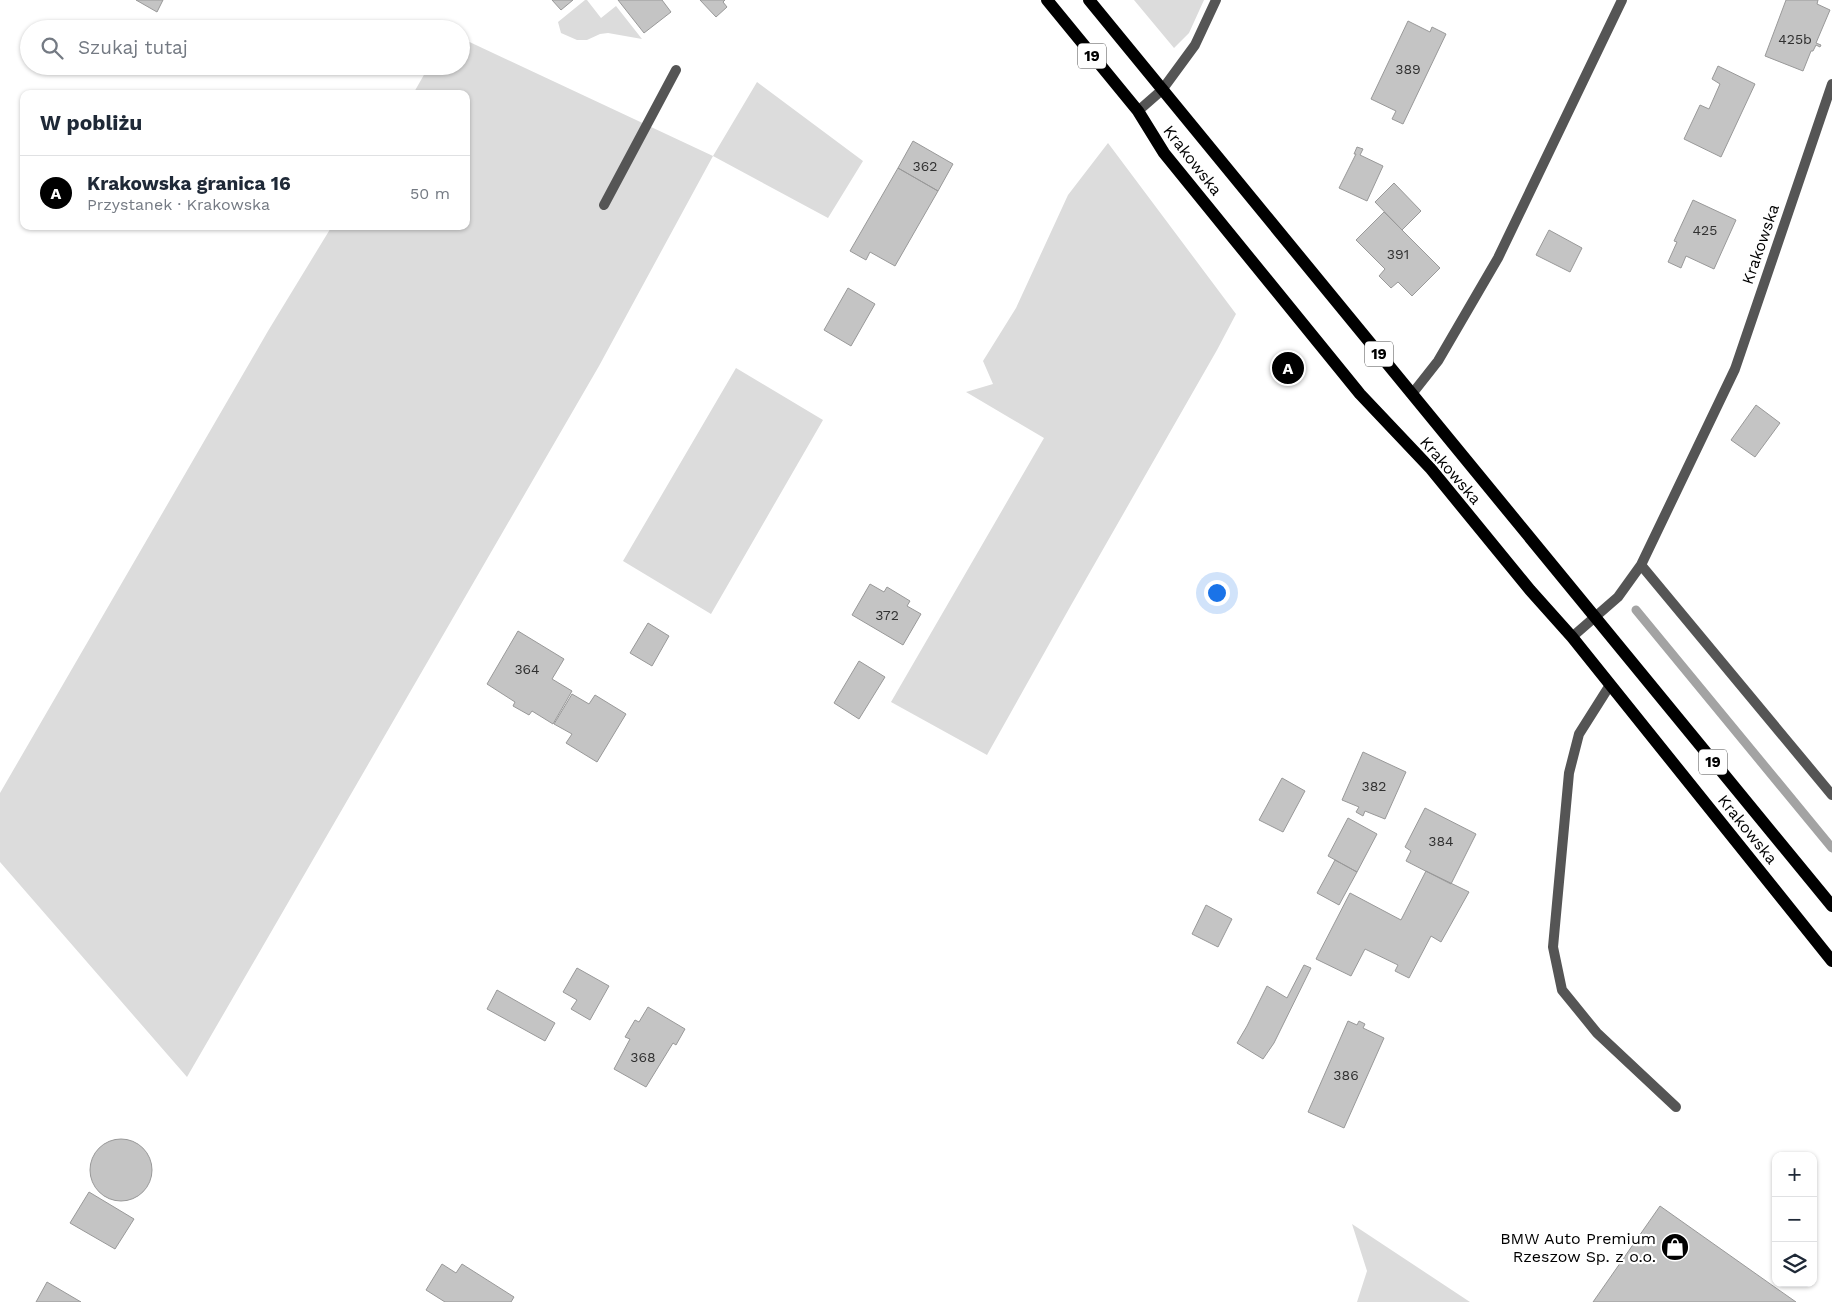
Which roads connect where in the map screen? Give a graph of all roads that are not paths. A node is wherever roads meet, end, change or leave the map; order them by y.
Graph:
1 (1048, 0) edge
2 (1089, 0) edge
3 (1216, 0) edge
4 (1622, 0) edge
5 (676, 70) dead end
6 (1832, 84) edge
7 (1162, 90) junction
8 (1138, 111) junction
9 (604, 205) dead end
10 (1412, 394) junction
11 (1641, 565) junction
12 (1594, 618) junction
13 (1572, 637) junction
14 (1610, 685) junction
15 (1832, 795) edge
16 (1832, 906) edge
17 (1832, 961) edge
18 (1676, 1107) dead end

1 - 8 main road, Krakowska / 19
2 - 7 main road, Krakowska / 19
3 - 7 street
4 - 10 street
5 - 9 street
6 - 11 street, Krakowska
7 - 8 street
7 - 10 main road, Krakowska / 19
8 - 13 main road, Krakowska / 19
10 - 12 main road, Krakowska / 19
11 - 12 street, Krakowska
11 - 15 street
12 - 13 street, Krakowska
12 - 16 main road, Krakowska / 19
13 - 14 main road, Krakowska / 19
14 - 17 main road, Krakowska / 19
14 - 18 street

